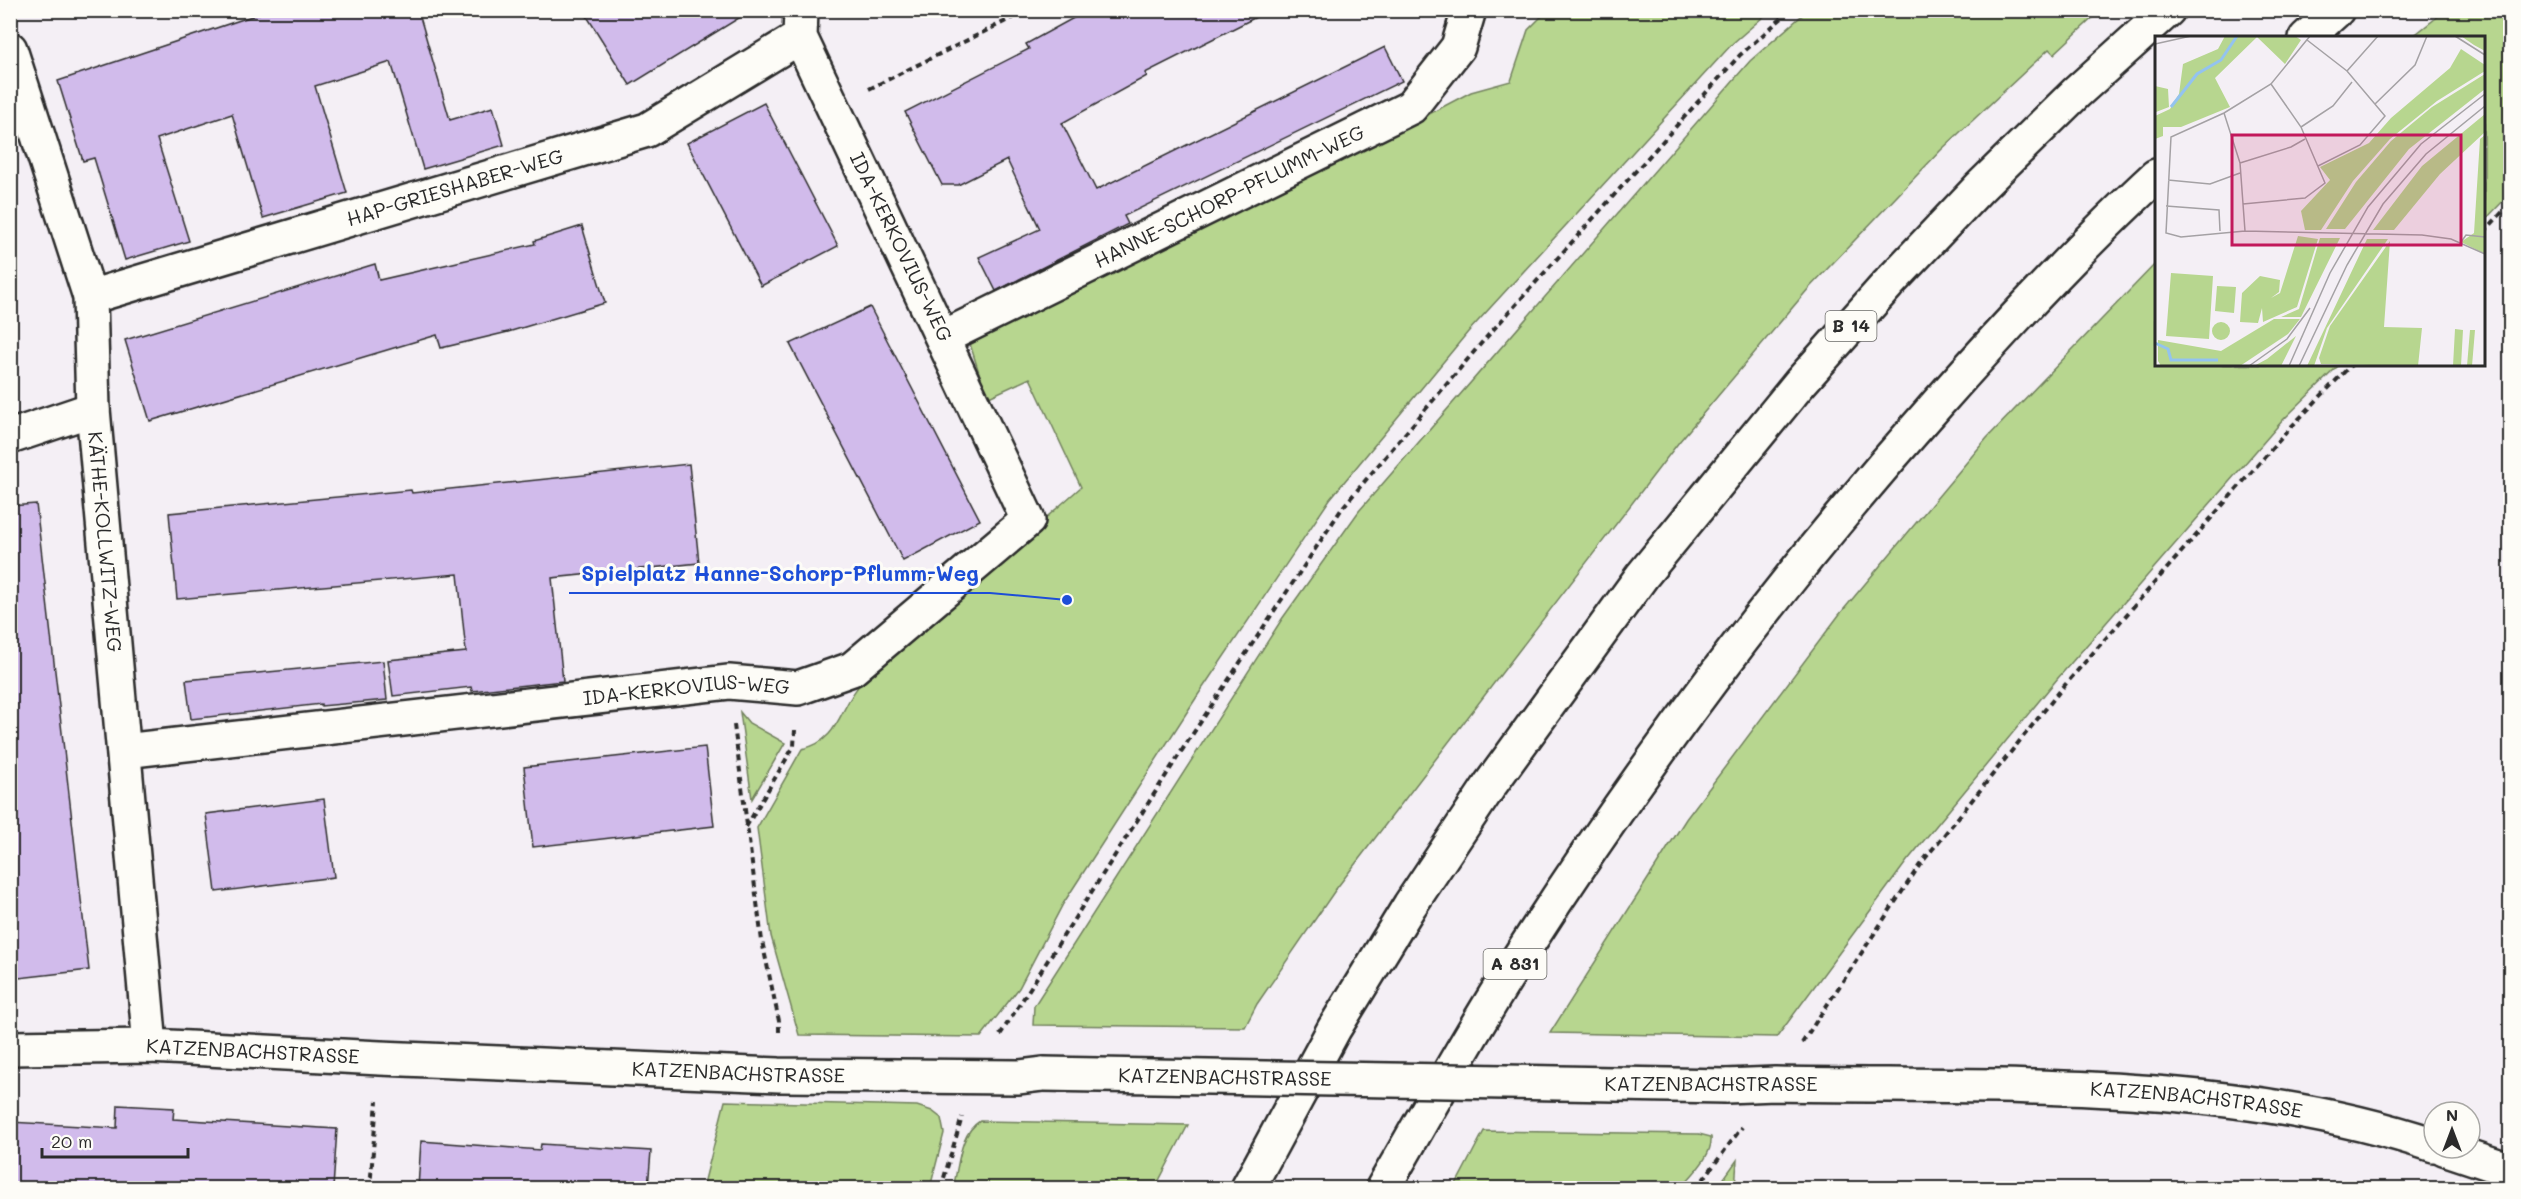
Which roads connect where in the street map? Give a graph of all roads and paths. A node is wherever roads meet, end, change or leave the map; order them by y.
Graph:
1 (1028, 10) edge
2 (1469, 10) edge
3 (1791, 10) edge
4 (2168, 10) edge
5 (2337, 10) edge
6 (801, 24) edge
7 (2308, 36) edge
8 (10, 49) edge
9 (834, 107) junction
10 (2155, 178) edge
11 (2511, 204) edge
12 (2485, 231) edge
13 (90, 297) junction
14 (944, 337) junction
15 (2350, 366) edge
16 (93, 409) junction
17 (10, 437) edge
18 (729, 682) junction
19 (798, 688) junction
20 (124, 751) junction
21 (746, 827) junction
22 (150, 1046) junction
23 (10, 1048) edge
24 (380, 1058) junction
25 (779, 1074) junction
26 (976, 1077) junction
27 (1775, 1084) junction
28 (2422, 1141) edge
29 (2481, 1160) edge
30 (2511, 1170) edge
31 (370, 1188) edge
32 (940, 1188) edge
33 (1248, 1188) edge
34 (1383, 1188) edge
35 (1696, 1188) edge

1 - 9 path
2 - 14 main road, HANNE-SCHORP-PFLUMM-WEG
3 - 26 path
4 - 33 main road, B 14
5 - 7 main road
6 - 9 main road, IDA-KERKOVIUS-WEG
6 - 13 main road, HAP-GRIESHABER-WEG
8 - 13 main road, KÄTHE-KOLLWITZ-WEG
9 - 14 main road, IDA-KERKOVIUS-WEG
10 - 34 main road, A 831
11 - 12 path
13 - 16 main road, KÄTHE-KOLLWITZ-WEG
14 - 19 main road, IDA-KERKOVIUS-WEG
15 - 27 path
16 - 17 main road
16 - 20 main road, KÄTHE-KOLLWITZ-WEG
18 - 19 main road, IDA-KERKOVIUS-WEG
18 - 20 main road, IDA-KERKOVIUS-WEG
18 - 21 path
19 - 21 path
20 - 22 main road, KÄTHE-KOLLWITZ-WEG
21 - 25 path
22 - 23 main road, KATZENBACHSTRASSE
22 - 24 main road, KATZENBACHSTRASSE
24 - 25 main road, KATZENBACHSTRASSE
24 - 31 path
25 - 26 main road, KATZENBACHSTRASSE
26 - 27 main road, KATZENBACHSTRASSE, bridge
26 - 32 path
27 - 28 main road, KATZENBACHSTRASSE
27 - 35 path
29 - 30 main road

